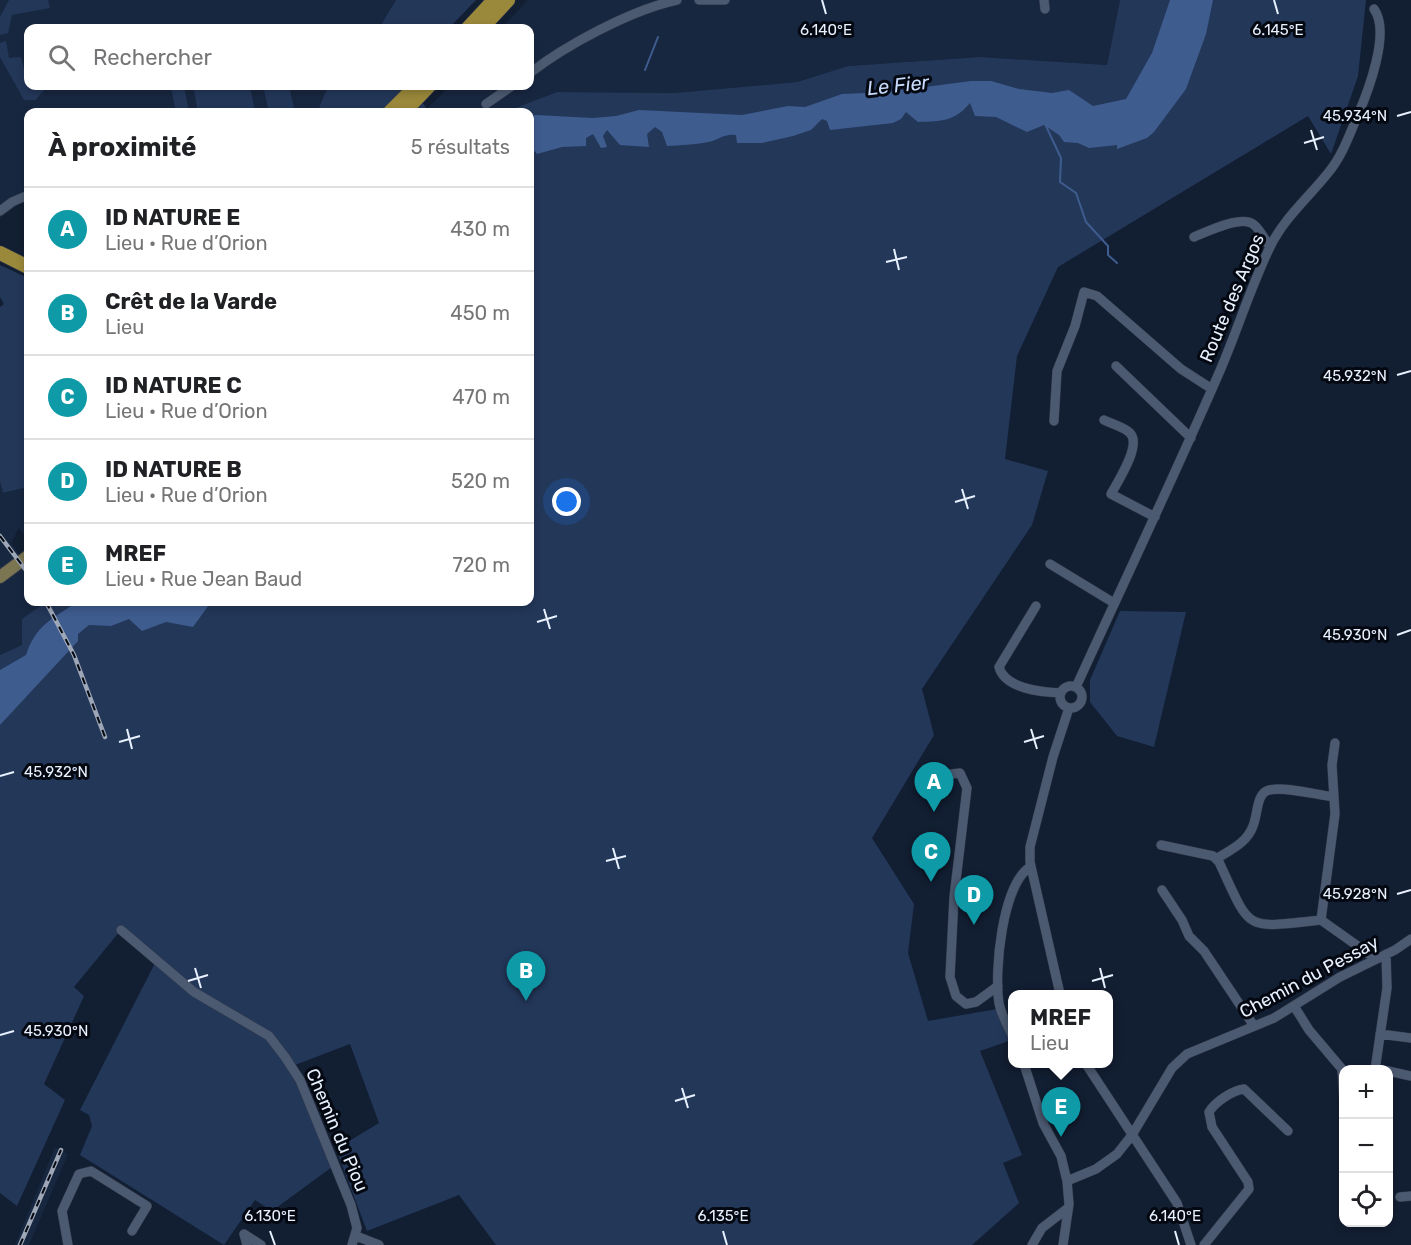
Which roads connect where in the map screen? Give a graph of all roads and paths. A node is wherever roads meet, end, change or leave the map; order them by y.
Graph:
1 (494, 0) edge
2 (508, 0) edge
3 (677, 0) edge
4 (699, 0) edge
5 (725, 0) edge
6 (1373, 4) edge
7 (472, 24) edge
8 (486, 24) edge
9 (534, 70) edge
10 (412, 90) edge
11 (425, 90) edge
12 (506, 90) edge
13 (486, 104) dead end
14 (394, 108) edge
15 (408, 108) edge
16 (24, 196) edge
17 (0, 211) edge
18 (1194, 237) dead end
19 (0, 243) edge
20 (1270, 247) junction
21 (0, 253) edge
22 (24, 254) edge
23 (24, 265) edge
24 (1152, 352) dead end
25 (1116, 366) dead end
26 (1211, 392) junction
27 (1104, 420) dead end
28 (1054, 421) dead end
29 (1191, 438) junction
30 (1155, 517) junction
31 (24, 559) edge
32 (1050, 564) dead end
33 (0, 577) edge
34 (1114, 603) junction
35 (1036, 606) dead end
36 (1076, 687) junction
37 (1061, 693) junction
38 (1069, 708) junction
39 (1335, 743) dead end
40 (936, 776) dead end
41 (1334, 797) junction
42 (1161, 845) dead end
43 (1216, 859) junction
44 (1030, 867) junction
45 (1161, 890) dead end
46 (1321, 920) junction
47 (122, 930) dead end
48 (1411, 939) edge
49 (1386, 954) junction
50 (1376, 959) junction
51 (999, 986) junction
52 (1059, 990) edge
53 (976, 1002) junction
54 (999, 1005) junction
55 (1294, 1006) junction
56 (1008, 1026) edge
57 (1254, 1026) junction
58 (1380, 1034) junction
59 (1411, 1038) edge
60 (1339, 1065) edge
61 (1377, 1065) edge
62 (1025, 1068) edge
63 (1089, 1068) edge
64 (1393, 1072) edge
65 (1411, 1076) edge
66 (1288, 1131) dead end
67 (1132, 1135) junction
68 (1067, 1180) junction
69 (1411, 1196) edge
70 (1400, 1197) dead end
71 (1068, 1208) junction
72 (132, 1231) dead end
73 (354, 1241) edge
74 (68, 1245) edge
75 (247, 1245) edge
76 (261, 1245) edge
77 (379, 1245) edge
78 (1032, 1245) edge
79 (1063, 1245) edge
80 (1191, 1245) edge
81 (1204, 1245) edge

1 - 7 highway
2 - 8 highway
3 - 9 street
4 - 5 street
6 - 20 street, Route des Argos
10 - 14 highway
11 - 15 highway
12 - 13 street
16 - 17 street
18 - 20 street
19 - 22 highway
20 - 26 street, Route des Argos
21 - 23 highway
24 - 26 street
25 - 29 street
26 - 28 street, Route des Argos
26 - 29 street, Route des Argos
27 - 30 street
29 - 30 street, Route des Argos
30 - 34 street, Route des Argos
31 - 33 main road
32 - 34 street
34 - 36 street, Route des Argos
35 - 37 street
36 - 37 street
36 - 38 street
37 - 38 street
38 - 44 street
39 - 41 street
40 - 53 street
41 - 43 street
41 - 46 street
42 - 43 street
43 - 46 street
44 - 51 street
44 - 52 street
45 - 57 street
46 - 50 street
47 - 73 street, Chemin du Piou
48 - 49 street, Chemin du Pessay
49 - 50 street, Chemin du Pessay
49 - 58 street
50 - 55 street, Chemin du Pessay
51 - 53 street
51 - 54 street
53 - 54 street
54 - 56 street
55 - 57 street, Chemin du Pessay
55 - 60 street
57 - 67 street, Chemin du Pessay
58 - 59 street
58 - 61 street
62 - 68 street
63 - 67 street
64 - 65 street
66 - 81 street
67 - 68 street, Chemin du Pessay
67 - 80 street
68 - 71 street
69 - 70 street
71 - 78 street
71 - 79 street
72 - 74 street
73 - 77 street
75 - 76 street

